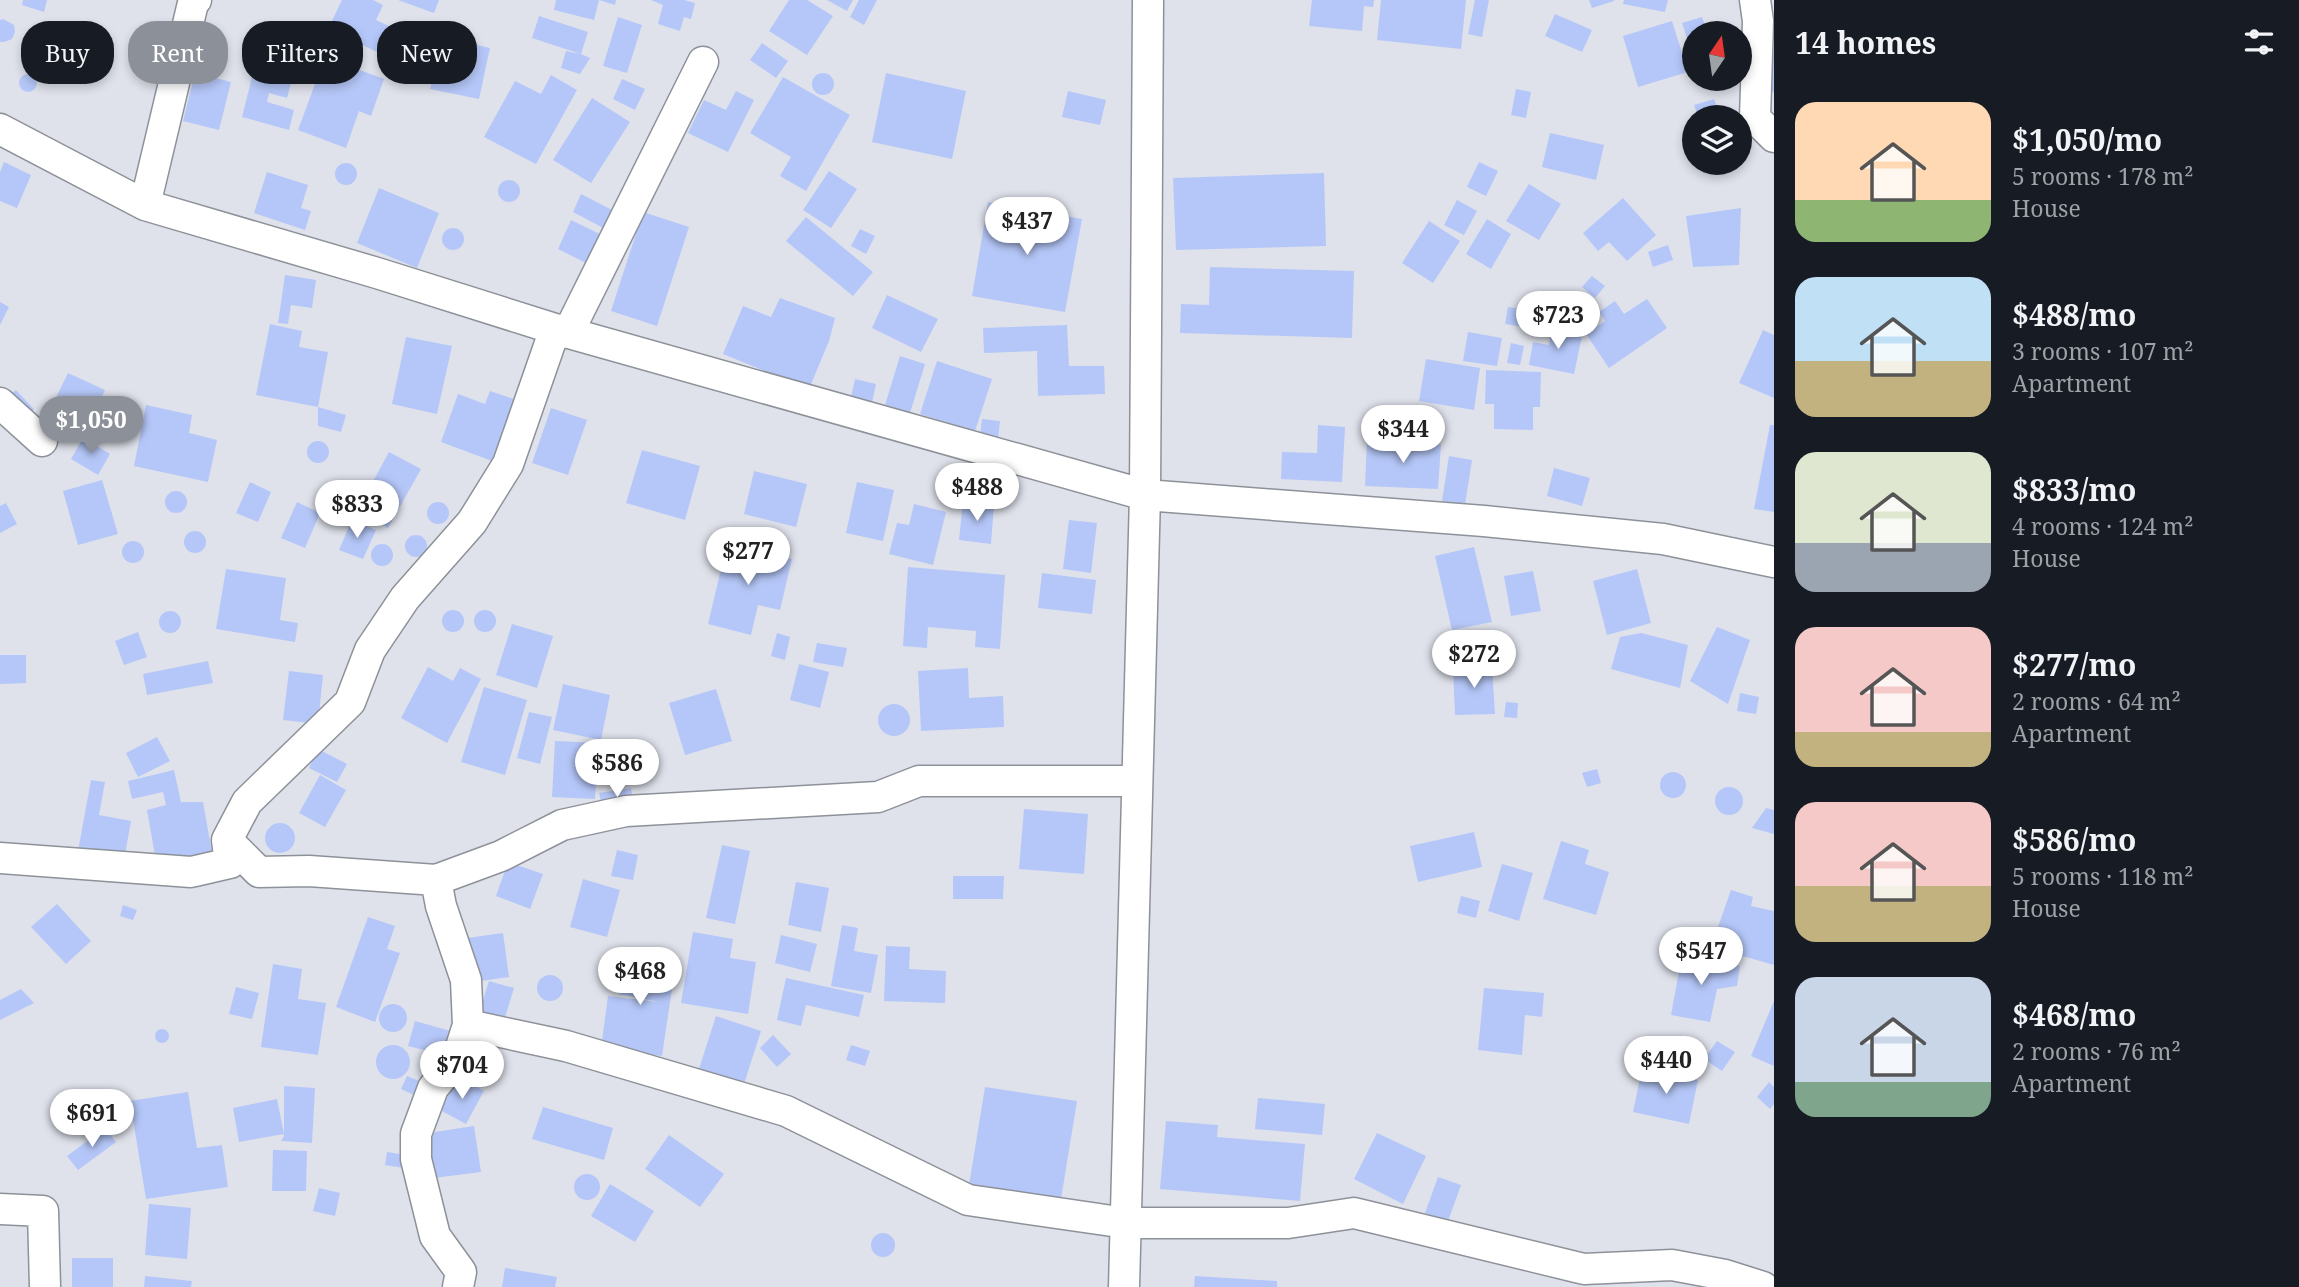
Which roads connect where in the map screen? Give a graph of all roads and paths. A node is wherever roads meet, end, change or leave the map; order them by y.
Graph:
1 (196, 0) edge
2 (1148, 0) edge
3 (1755, 0) edge
4 (703, 62) dead end
5 (0, 129) edge
6 (1774, 136) edge
7 (145, 205) junction
8 (561, 331) junction
9 (0, 403) edge
10 (42, 441) dead end
11 (1145, 495) junction
12 (1774, 562) edge
13 (1136, 781) junction
14 (227, 841) junction
15 (0, 858) edge
16 (436, 880) junction
17 (468, 1025) junction
18 (0, 1209) edge
19 (1126, 1223) junction
20 (45, 1287) edge
21 (458, 1287) edge
22 (1124, 1287) edge
23 (1763, 1287) edge

1 - 7 street
2 - 11 street
3 - 6 street
4 - 8 street
5 - 7 street
7 - 8 street
8 - 11 street
8 - 14 street
9 - 10 street
11 - 12 street
11 - 13 street
13 - 16 street
13 - 19 street
14 - 15 street
14 - 16 street
16 - 17 street
17 - 19 street
17 - 21 street
18 - 20 street
19 - 22 street
19 - 23 street

